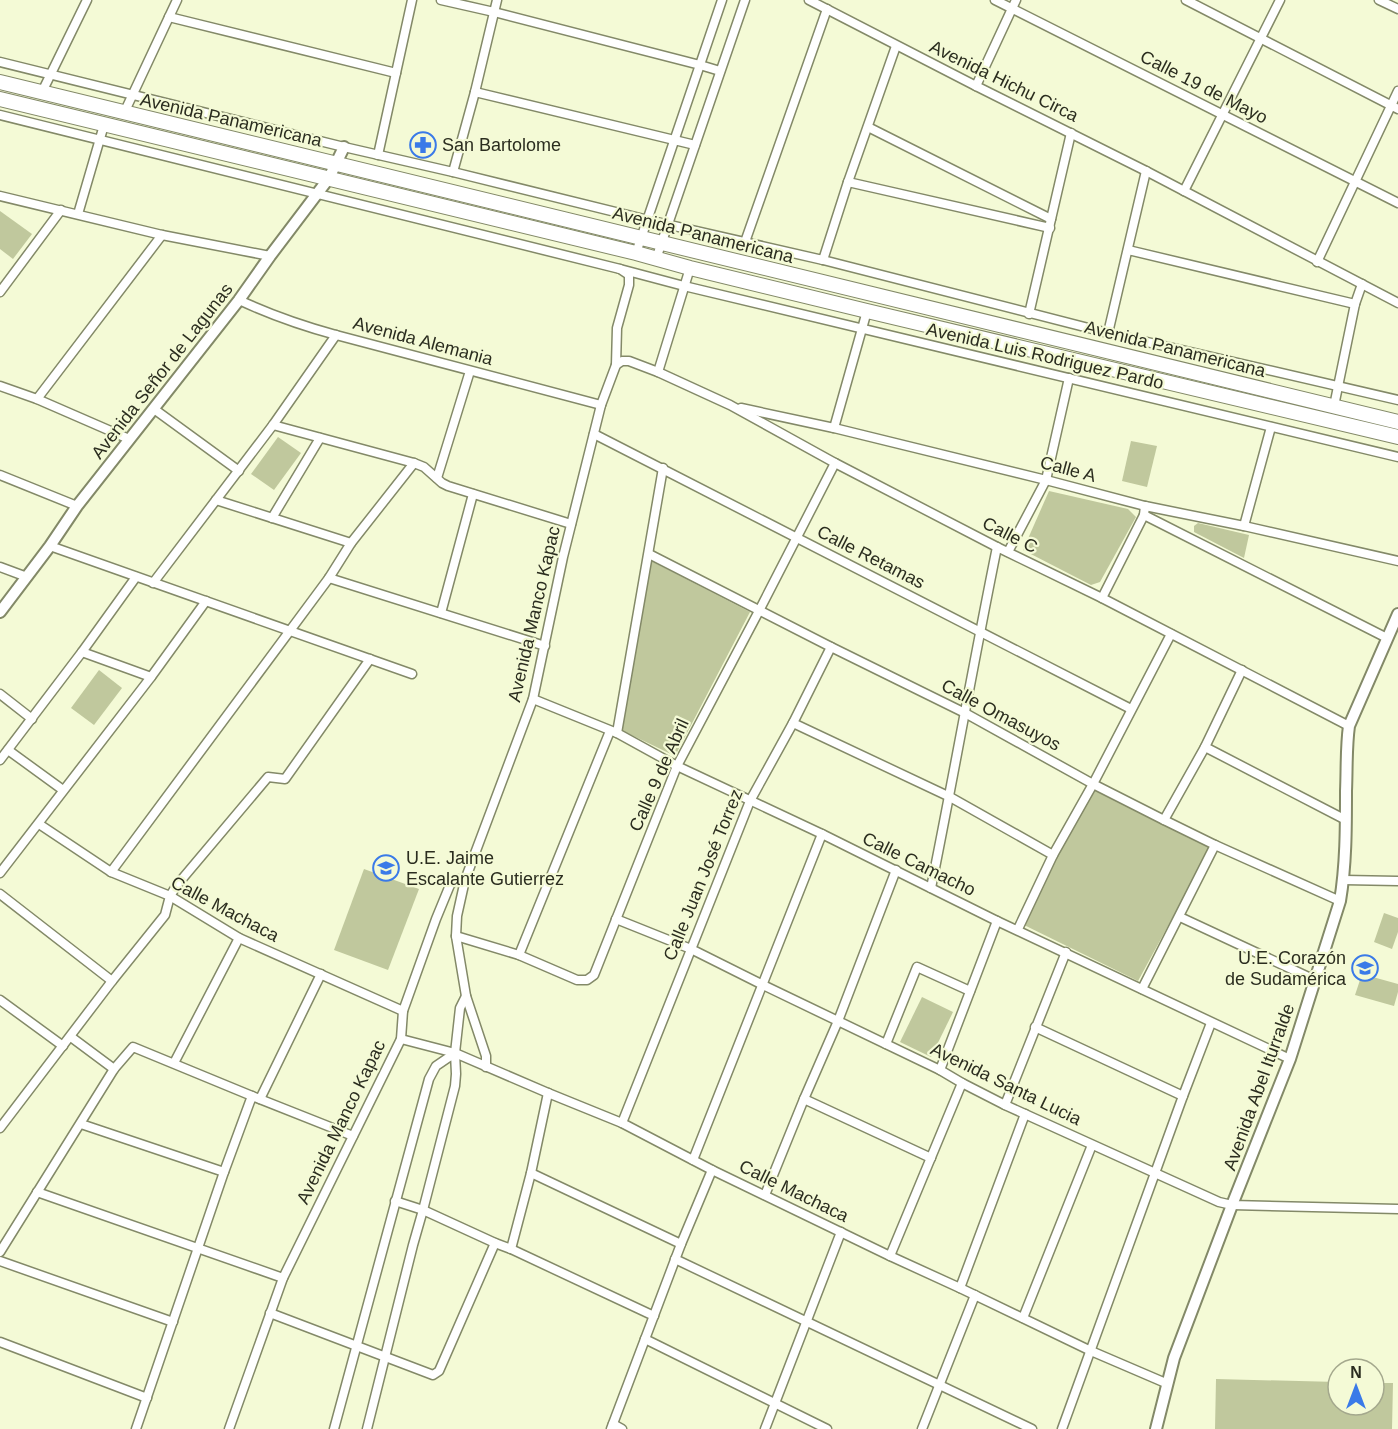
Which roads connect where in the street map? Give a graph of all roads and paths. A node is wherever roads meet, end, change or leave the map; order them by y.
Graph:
1 (87, 0) edge
2 (177, 0) edge
3 (412, 0) edge
4 (441, 0) edge
5 (497, 0) edge
6 (722, 0) edge
7 (745, 0) edge
8 (809, 0) edge
9 (995, 0) edge
10 (1016, 0) edge
11 (1186, 0) edge
12 (1280, 0) edge
13 (1379, 0) edge
14 (827, 9) junction
15 (1012, 9) junction
16 (1398, 9) edge
17 (494, 12) junction
18 (169, 17) junction
19 (1262, 39) junction
20 (896, 46) junction
21 (0, 62) edge
22 (700, 65) junction
23 (720, 71) junction
24 (396, 73) junction
25 (51, 75) junction
26 (0, 82) edge
27 (976, 86) junction
28 (1398, 91) edge
29 (42, 92) junction
30 (475, 92) junction
31 (132, 95) junction
32 (0, 99) edge
33 (1394, 107) edge
34 (123, 113) junction
35 (0, 116) edge
36 (1223, 116) junction
37 (104, 125) junction
38 (868, 127) junction
39 (1071, 133) junction
40 (100, 140) junction
41 (674, 140) junction
42 (695, 145) junction
43 (344, 147) junction
44 (378, 155) junction
45 (336, 163) junction
46 (1146, 171) junction
47 (453, 172) junction
48 (329, 178) junction
49 (848, 182) junction
50 (1354, 182) junction
51 (1185, 191) junction
52 (318, 194) junction
53 (0, 196) edge
54 (1398, 203) edge
55 (60, 210) junction
56 (78, 214) junction
57 (648, 220) junction
58 (1050, 223) junction
59 (668, 225) junction
60 (162, 235) junction
61 (642, 239) junction
62 (745, 242) junction
63 (662, 243) junction
64 (1128, 250) junction
65 (636, 253) junction
66 (270, 256) junction
67 (656, 259) junction
68 (823, 260) junction
69 (1317, 262) junction
70 (620, 268) junction
71 (690, 268) junction
72 (1362, 285) junction
73 (684, 286) junction
74 (0, 292) edge
75 (239, 300) junction
76 (1398, 303) edge
77 (1355, 304) junction
78 (867, 311) junction
79 (1029, 314) junction
80 (862, 329) junction
81 (1108, 333) junction
82 (336, 335) junction
83 (616, 365) junction
84 (470, 371) junction
85 (658, 372) junction
86 (1069, 378) junction
87 (0, 386) edge
88 (1338, 386) junction
89 (37, 399) junction
90 (1398, 400) edge
91 (601, 405) junction
92 (730, 405) junction
93 (1334, 406) junction
94 (154, 409) junction
95 (1398, 422) edge
96 (273, 425) junction
97 (1271, 427) junction
98 (834, 428) junction
99 (594, 434) junction
100 (1398, 437) edge
101 (320, 438) junction
102 (129, 440) junction
103 (1398, 457) edge
104 (414, 463) junction
105 (835, 463) junction
106 (663, 468) junction
107 (239, 471) junction
108 (0, 475) edge
109 (437, 478) junction
110 (1046, 480) junction
111 (472, 494) junction
112 (216, 500) junction
113 (77, 506) junction
114 (1145, 510) junction
115 (272, 518) junction
116 (571, 524) junction
117 (1244, 526) junction
118 (796, 537) junction
119 (351, 543) junction
120 (50, 546) junction
121 (998, 547) junction
122 (1008, 552) junction
123 (649, 554) junction
124 (1398, 561) edge
125 (0, 567) edge
126 (27, 577) junction
127 (136, 577) junction
128 (329, 578) junction
129 (153, 583) junction
130 (1102, 598) junction
131 (206, 601) junction
132 (760, 609) junction
133 (0, 612) edge
134 (441, 613) junction
135 (1398, 614) edge
136 (290, 631) junction
137 (980, 631) junction
138 (1171, 634) junction
139 (1387, 638) junction
140 (545, 646) junction
141 (831, 647) junction
142 (82, 652) junction
143 (370, 659) junction
144 (1242, 670) junction
145 (412, 674) dead end
146 (151, 676) junction
147 (0, 694) edge
148 (533, 699) junction
149 (1131, 709) junction
150 (965, 713) junction
151 (32, 719) junction
152 (793, 723) junction
153 (1349, 726) junction
154 (613, 732) junction
155 (1205, 747) junction
156 (8, 750) junction
157 (0, 760) edge
158 (677, 765) junction
159 (1093, 784) junction
160 (63, 790) junction
161 (950, 797) junction
162 (750, 801) junction
163 (1164, 820) junction
164 (1346, 820) junction
165 (39, 824) junction
166 (822, 834) junction
167 (1215, 845) junction
168 (1053, 855) junction
169 (896, 870) junction
170 (111, 872) junction
171 (0, 873) edge
172 (465, 880) junction
173 (1344, 880) junction
174 (1398, 881) edge
175 (931, 888) junction
176 (0, 894) edge
177 (170, 896) junction
178 (1340, 902) junction
179 (1180, 917) junction
180 (616, 919) junction
181 (997, 921) junction
182 (1017, 929) junction
183 (456, 936) junction
184 (239, 938) junction
185 (691, 949) junction
186 (1066, 952) junction
187 (519, 955) junction
188 (321, 974) junction
189 (1315, 980) junction
190 (112, 981) junction
191 (763, 985) junction
192 (1142, 989) junction
193 (970, 991) junction
194 (466, 996) junction
195 (0, 1000) edge
196 (403, 1011) junction
197 (838, 1021) junction
198 (1211, 1023) junction
199 (1035, 1027) junction
200 (71, 1036) junction
201 (401, 1039) junction
202 (886, 1044) junction
203 (63, 1046) junction
204 (454, 1053) junction
205 (1290, 1059) junction
206 (174, 1063) junction
207 (486, 1067) junction
208 (114, 1069) junction
209 (940, 1070) junction
210 (962, 1083) junction
211 (548, 1093) junction
212 (1183, 1096) junction
213 (256, 1098) junction
214 (804, 1099) junction
215 (1005, 1105) junction
216 (1025, 1114) junction
217 (622, 1123) junction
218 (81, 1124) junction
219 (0, 1128) edge
220 (353, 1136) junction
221 (1092, 1145) junction
222 (931, 1158) junction
223 (693, 1160) junction
224 (712, 1170) junction
225 (224, 1173) junction
226 (531, 1173) junction
227 (1155, 1173) junction
228 (37, 1192) junction
229 (765, 1195) junction
230 (395, 1201) junction
231 (1232, 1206) junction
232 (1398, 1209) edge
233 (423, 1210) junction
234 (841, 1232) junction
235 (495, 1243) junction
236 (681, 1244) junction
237 (199, 1249) junction
238 (511, 1249) junction
239 (0, 1252) edge
240 (891, 1256) junction
241 (675, 1259) junction
242 (0, 1261) edge
243 (283, 1278) junction
244 (960, 1288) junction
245 (975, 1295) junction
246 (270, 1312) junction
247 (654, 1316) junction
248 (1023, 1318) junction
249 (807, 1321) junction
250 (173, 1322) junction
251 (645, 1340) junction
252 (0, 1342) edge
253 (356, 1345) junction
254 (1091, 1351) junction
255 (385, 1356) junction
256 (1168, 1384) junction
257 (939, 1386) junction
258 (147, 1398) junction
259 (775, 1403) junction
260 (612, 1427) edge
261 (136, 1429) edge
262 (229, 1429) edge
263 (334, 1429) edge
264 (367, 1429) edge
265 (622, 1429) edge
266 (765, 1429) edge
267 (827, 1429) edge
268 (922, 1429) edge
269 (1032, 1429) edge
270 (1062, 1429) edge
271 (1156, 1429) edge

1 - 25 street
2 - 18 street
3 - 24 street
4 - 17 street
5 - 17 street
6 - 22 street
7 - 23 street
8 - 14 street, Avenida Hichu Circa
9 - 15 street, Calle 19 de Mayo
10 - 15 street
11 - 19 street
12 - 19 street
13 - 16 street
14 - 20 street, Avenida Hichu Circa
14 - 62 street
15 - 27 street
15 - 36 street, Calle 19 de Mayo
17 - 22 street
17 - 30 street
18 - 24 street
18 - 31 street
19 - 33 street
19 - 36 street
20 - 27 street, Avenida Hichu Circa
20 - 38 street
21 - 25 street, Avenida Panamericana
22 - 23 street
22 - 41 street
23 - 42 street
24 - 44 street
25 - 29 street
25 - 31 street, Avenida Panamericana
26 - 29 highway, Avenida Panamericana
27 - 39 street, Avenida Hichu Circa
28 - 33 street
29 - 34 highway, Avenida Panamericana
30 - 41 street
30 - 47 street
31 - 34 street
31 - 43 street, Avenida Panamericana
32 - 37 highway, Avenida Panamericana
33 - 50 street
34 - 45 highway, Avenida Panamericana
35 - 40 street
36 - 50 street, Calle 19 de Mayo
36 - 51 street
37 - 40 street
37 - 48 highway, Avenida Panamericana
38 - 49 street
38 - 58 street
39 - 46 street, Avenida Hichu Circa
39 - 58 street
40 - 52 street
40 - 56 street
41 - 42 street
41 - 57 street
42 - 59 street
43 - 44 street, Avenida Panamericana
43 - 45 street, Avenida Señor de Lagunas
44 - 47 street, Avenida Panamericana
45 - 48 street, Avenida Señor de Lagunas
45 - 61 highway, Avenida Panamericana
46 - 51 street, Avenida Hichu Circa
46 - 64 street
47 - 57 street, Avenida Panamericana
48 - 52 street, Avenida Señor de Lagunas
48 - 65 highway, Avenida Panamericana
49 - 58 street
49 - 68 street
50 - 54 street, Calle 19 de Mayo
50 - 69 street
51 - 69 street, Avenida Hichu Circa
52 - 66 street, Avenida Señor de Lagunas
52 - 70 street
53 - 55 street
55 - 56 street
55 - 74 street
56 - 60 street
57 - 59 street, Avenida Panamericana
57 - 61 street
58 - 79 street
59 - 62 street, Avenida Panamericana
59 - 63 street
60 - 66 street
60 - 89 street
61 - 63 highway, Avenida Panamericana
61 - 65 street
62 - 68 street, Avenida Panamericana
63 - 67 street
63 - 93 highway, Avenida Panamericana
64 - 77 street
64 - 81 street
65 - 67 highway, Avenida Panamericana
66 - 75 street, Avenida Señor de Lagunas
67 - 71 highway, Avenida Panamericana
68 - 79 street, Avenida Panamericana
69 - 72 street, Avenida Hichu Circa
70 - 73 street
70 - 83 street, Avenida Manco Kapac
71 - 73 street
71 - 78 highway, Avenida Panamericana
72 - 76 street, Avenida Hichu Circa
72 - 77 street
73 - 80 street, Avenida Luis Rodriguez Pardo
73 - 85 street
75 - 82 street, Avenida Alemania
75 - 94 street, Avenida Señor de Lagunas
77 - 88 street
78 - 80 street
78 - 100 highway, Avenida Panamericana
79 - 81 street, Avenida Panamericana
80 - 86 street, Avenida Luis Rodriguez Pardo
80 - 98 street
81 - 88 street, Avenida Panamericana
82 - 84 street, Avenida Alemania
82 - 96 street
83 - 85 street
83 - 91 street, Avenida Manco Kapac
84 - 91 street, Avenida Alemania
84 - 109 street
85 - 92 street, Calle C
86 - 97 street, Avenida Luis Rodriguez Pardo
86 - 110 street
87 - 89 street
88 - 90 street, Avenida Panamericana
88 - 93 street
89 - 102 street
91 - 99 street, Avenida Manco Kapac
92 - 98 street, Calle A
92 - 105 street, Calle C
93 - 95 highway, Avenida Panamericana
94 - 102 street, Avenida Señor de Lagunas
94 - 107 street
96 - 101 street
96 - 107 street
97 - 103 street, Avenida Luis Rodriguez Pardo
97 - 117 street
98 - 110 street, Calle A
99 - 106 street, Calle Retamas
99 - 116 street, Avenida Manco Kapac
101 - 104 street
101 - 115 street
102 - 113 street, Avenida Señor de Lagunas
104 - 109 street
104 - 119 street
105 - 118 street, Calle 9 de Abril
105 - 121 street, Calle C
106 - 118 street, Calle Retamas
106 - 123 street
107 - 112 street
108 - 113 street
109 - 111 street
110 - 114 street, Calle A
110 - 122 street
111 - 116 street
111 - 134 street
112 - 115 street
112 - 129 street
113 - 120 street, Avenida Señor de Lagunas
114 - 117 street, Calle A
114 - 130 street
114 - 139 street
115 - 119 street
116 - 140 street, Avenida Manco Kapac
117 - 124 street, Calle A
118 - 132 street, Calle 9 de Abril
118 - 137 street, Calle Retamas
119 - 128 street
120 - 126 street, Avenida Señor de Lagunas
120 - 127 street
121 - 122 street, Calle C
121 - 137 street
122 - 130 street, Calle C
123 - 132 street, Calle Omasuyos
123 - 154 street
125 - 126 street
126 - 133 street, Avenida Señor de Lagunas
127 - 129 street
127 - 142 street
128 - 134 street
128 - 136 street
129 - 131 street
130 - 138 street, Calle C
131 - 136 street
131 - 146 street
132 - 141 street, Calle Omasuyos
132 - 158 street, Calle 9 de Abril
134 - 140 street
135 - 139 street, Avenida Abel Iturralde
136 - 143 street
136 - 170 street
137 - 149 street, Calle Retamas
137 - 150 street
138 - 144 street, Calle C
138 - 149 street
139 - 153 street, Avenida Abel Iturralde
140 - 148 street, Avenida Manco Kapac
141 - 150 street, Calle Omasuyos
141 - 152 street, Calle Juan José Torrez
142 - 146 street
142 - 151 street
143 - 145 street
143 - 177 street
144 - 153 street, Calle C
144 - 155 street
146 - 160 street
147 - 151 street
148 - 154 street, Calle Camacho
148 - 172 street, Avenida Manco Kapac
149 - 159 street
150 - 159 street, Calle Omasuyos
150 - 161 street
151 - 156 street
152 - 161 street
152 - 162 street, Calle Juan José Torrez
153 - 164 street, Avenida Abel Iturralde
154 - 158 street, Calle Camacho
154 - 187 street
155 - 163 street
155 - 164 street
156 - 157 street
156 - 160 street
158 - 162 street, Calle Camacho
158 - 180 street, Calle 9 de Abril
159 - 163 street, Calle Omasuyos
159 - 168 street
160 - 165 street
161 - 168 street
161 - 175 street
162 - 166 street, Calle Camacho
162 - 185 street, Calle Juan José Torrez
163 - 167 street, Calle Omasuyos
164 - 173 street, Avenida Abel Iturralde
165 - 170 street, Calle Machaca
165 - 171 street
166 - 169 street, Calle Camacho
166 - 191 street
167 - 178 street, Calle Omasuyos
167 - 179 street
168 - 182 street
169 - 175 street, Calle Camacho
169 - 197 street
170 - 177 street, Calle Machaca
172 - 183 street
172 - 196 street, Avenida Manco Kapac
173 - 174 street
173 - 178 street, Avenida Abel Iturralde
175 - 181 street, Calle Camacho
176 - 190 street
177 - 184 street, Calle Machaca
177 - 190 street
178 - 189 street, Avenida Abel Iturralde
179 - 189 street
179 - 192 street
180 - 185 street, Avenida Santa Lucia
180 - 187 street, Calle 9 de Abril
181 - 182 street, Calle Camacho
181 - 193 street
182 - 186 street, Calle Camacho
183 - 187 street, Calle 9 de Abril
183 - 194 street
184 - 188 street, Calle Machaca
184 - 206 street
185 - 191 street, Avenida Santa Lucia
185 - 217 street, Calle Juan José Torrez
186 - 192 street, Calle Camacho
186 - 199 street
188 - 196 street, Calle Machaca
188 - 213 street
189 - 205 street, Avenida Abel Iturralde
190 - 200 street
191 - 197 street, Avenida Santa Lucia
191 - 223 street
192 - 198 street, Calle Camacho
193 - 202 street
193 - 209 street
194 - 204 street
194 - 207 street
195 - 203 street
196 - 201 street, Avenida Manco Kapac
197 - 202 street, Avenida Santa Lucia
197 - 214 street
198 - 205 street, Calle Camacho
198 - 212 street
199 - 212 street
199 - 215 street
200 - 203 street
200 - 208 street
201 - 204 street, Calle Machaca
201 - 220 street, Avenida Manco Kapac
202 - 209 street, Avenida Santa Lucia
203 - 219 street
204 - 207 street, Calle Machaca
204 - 230 street
204 - 233 street
205 - 231 street, Avenida Abel Iturralde
206 - 208 street
206 - 213 street
207 - 211 street, Calle Machaca
208 - 218 street
209 - 210 street, Avenida Santa Lucia
210 - 215 street, Avenida Santa Lucia
210 - 222 street
211 - 217 street, Calle Machaca
211 - 226 street
212 - 227 street
213 - 220 street
213 - 225 street
214 - 222 street
214 - 229 street
215 - 216 street, Avenida Santa Lucia
216 - 221 street, Avenida Santa Lucia
216 - 244 street
217 - 223 street, Calle Machaca
218 - 225 street
218 - 228 street
220 - 243 street, Avenida Manco Kapac
221 - 227 street, Avenida Santa Lucia
221 - 248 street
222 - 240 street
223 - 224 street, Calle Machaca
224 - 229 street, Calle Machaca
224 - 236 street
225 - 237 street
226 - 236 street
226 - 238 street
227 - 231 street, Avenida Santa Lucia
227 - 254 street
228 - 237 street
228 - 239 street
229 - 234 street, Calle Machaca
230 - 233 street
230 - 253 street
231 - 232 street, Avenida Santa Lucia
231 - 256 street, Avenida Abel Iturralde
233 - 235 street
233 - 255 street
234 - 240 street, Calle Machaca
234 - 249 street
235 - 238 street
235 - 255 street
236 - 241 street
237 - 243 street
237 - 250 street
238 - 247 street
240 - 244 street, Calle Machaca
241 - 247 street
241 - 249 street
242 - 250 street
243 - 246 street, Avenida Manco Kapac
244 - 245 street, Calle Machaca
245 - 248 street, Calle Machaca
245 - 257 street
246 - 253 street
246 - 262 street, Avenida Manco Kapac
247 - 251 street
248 - 254 street, Calle Machaca
249 - 257 street
249 - 259 street
250 - 258 street
251 - 259 street
251 - 260 street
252 - 258 street
253 - 255 street
253 - 263 street
254 - 256 street, Calle Machaca
254 - 270 street
255 - 264 street
256 - 271 street, Avenida Abel Iturralde
257 - 268 street
257 - 269 street
258 - 261 street
259 - 266 street
259 - 267 street
260 - 265 street

